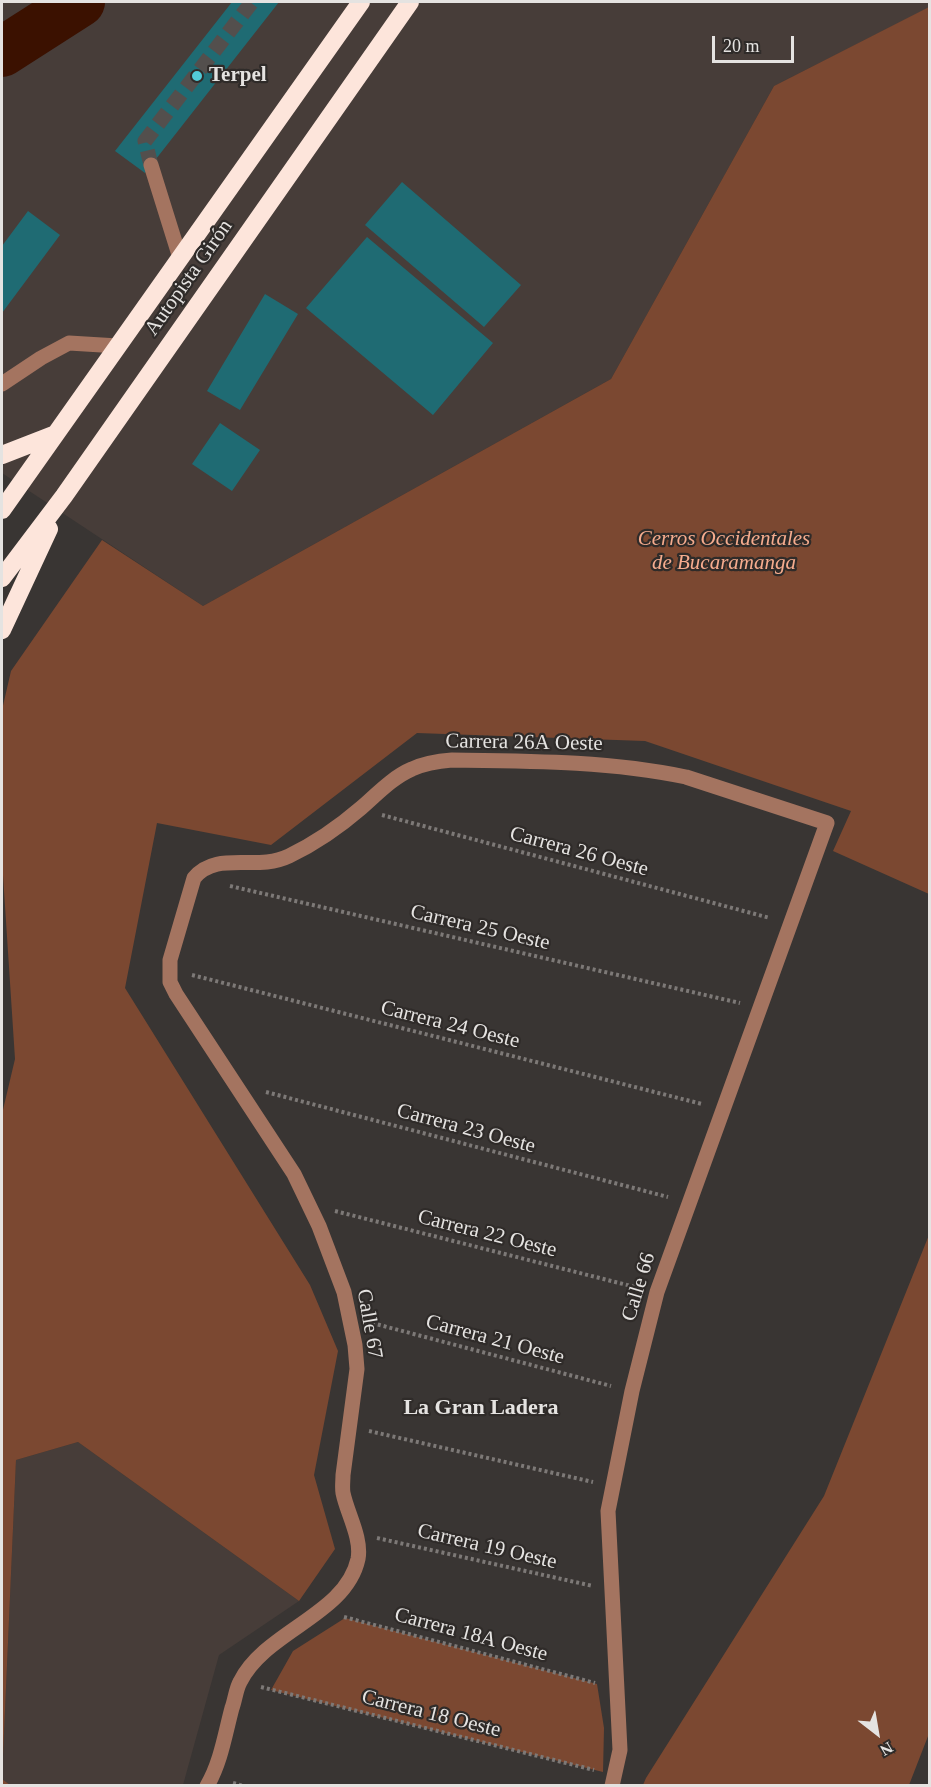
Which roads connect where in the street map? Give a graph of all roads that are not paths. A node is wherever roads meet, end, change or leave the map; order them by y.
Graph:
1 (361, 2) edge
2 (410, 2) edge
3 (151, 165) tunnel mouth
4 (180, 258) junction
5 (118, 346) junction
6 (2, 384) edge
7 (56, 434) junction
8 (2, 455) edge
9 (64, 496) junction
10 (2, 510) edge
11 (2, 578) edge
12 (2, 630) edge
13 (827, 823) joint
14 (194, 878) joint
15 (614, 1780) edge
16 (207, 1785) edge

1 - 4 highway, Autopista Girón
2 - 9 highway, Autopista Girón
3 - 4 street
4 - 5 highway, Autopista Girón
5 - 6 street
5 - 7 highway, Autopista Girón
7 - 8 highway
7 - 10 highway, Autopista Girón
9 - 11 highway, Autopista Girón
9 - 12 highway
13 - 14 street, Carrera 26A Oeste
13 - 15 street, Calle 66
14 - 16 street, Calle 67

